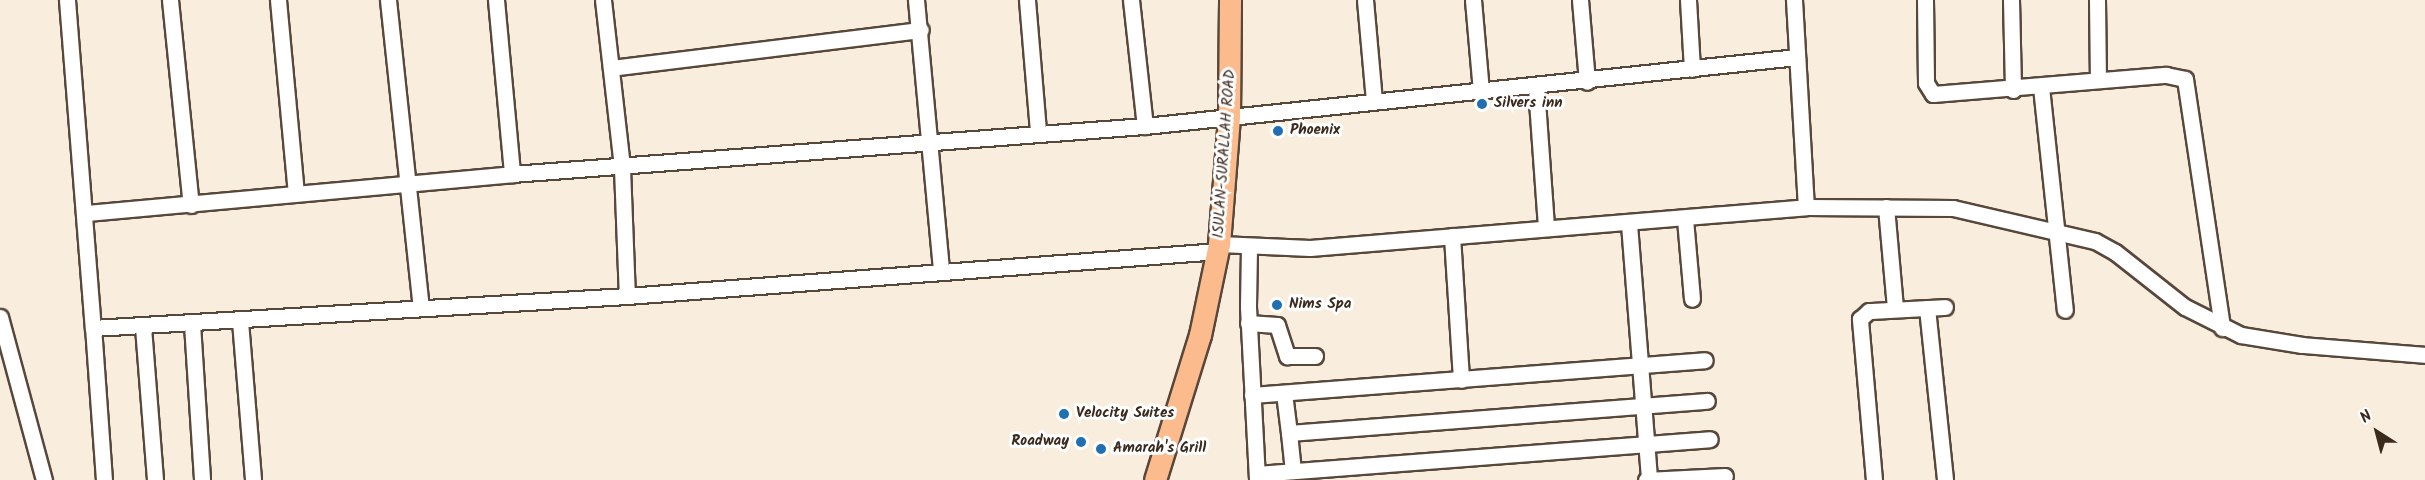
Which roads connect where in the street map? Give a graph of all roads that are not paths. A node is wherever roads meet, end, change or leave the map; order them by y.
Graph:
1 (67, 0) edge
2 (170, 0) edge
3 (278, 0) edge
4 (388, 0) edge
5 (496, 0) edge
6 (603, 0) edge
7 (916, 0) edge
8 (1027, 0) edge
9 (1131, 0) edge
10 (1230, 0) edge
11 (1365, 0) edge
12 (1473, 0) edge
13 (1580, 0) edge
14 (1688, 0) edge
15 (1794, 0) edge
16 (1924, 0) edge
17 (2011, 0) edge
18 (2097, 0) edge
19 (921, 30) junction
20 (1797, 57) junction
21 (611, 68) junction
22 (1692, 69) junction
23 (2098, 80) junction
24 (1587, 82) junction
25 (1536, 87) junction
26 (2041, 87) junction
27 (2013, 90) junction
28 (1481, 91) junction
29 (1374, 101) junction
30 (1229, 116) junction
31 (1145, 126) junction
32 (1038, 132) junction
33 (932, 141) junction
34 (622, 168) junction
35 (512, 174) junction
36 (407, 183) junction
37 (296, 193) junction
38 (190, 205) junction
39 (1806, 207) junction
40 (1886, 207) junction
41 (86, 213) junction
42 (1685, 219) junction
43 (1629, 224) junction
44 (1546, 228) junction
45 (2056, 229) junction
46 (1452, 236) junction
47 (1218, 247) junction
48 (1249, 248) junction
49 (941, 271) junction
50 (627, 296) junction
51 (1692, 299) dead end
52 (422, 307) junction
53 (1945, 307) dead end
54 (1895, 308) junction
55 (1927, 308) junction
56 (2066, 310) dead end
57 (0, 317) edge
58 (240, 321) junction
59 (1248, 323) junction
60 (192, 324) junction
61 (143, 327) junction
62 (93, 328) junction
63 (2222, 328) junction
64 (2425, 355) edge
65 (1315, 356) dead end
66 (1705, 360) dead end
67 (1643, 365) junction
68 (1461, 380) junction
69 (1284, 393) junction
70 (1252, 395) junction
71 (1707, 401) dead end
72 (1646, 405) junction
73 (1289, 433) junction
74 (1710, 439) dead end
75 (1648, 442) junction
76 (1299, 474) edge
77 (1725, 476) dead end
78 (1257, 477) edge
79 (44, 480) edge
80 (105, 480) edge
81 (155, 480) edge
82 (202, 480) edge
83 (253, 480) edge
84 (1155, 480) edge
85 (1648, 480) edge
86 (1874, 480) edge
87 (1945, 480) edge

1 - 41 street
2 - 38 street
3 - 37 street
4 - 36 street
5 - 35 street
6 - 21 street
7 - 19 street
8 - 32 street
9 - 31 street
10 - 30 highway, ISULAN-SURALLAH ROAD
11 - 29 street
12 - 28 street
13 - 24 street
14 - 22 street
15 - 20 street
16 - 27 street
17 - 27 street
18 - 23 street
19 - 21 street
19 - 33 street
20 - 22 street
20 - 39 street
21 - 34 street
22 - 24 street
23 - 26 street
23 - 63 street
24 - 25 street
25 - 28 street
25 - 44 street
26 - 27 street
26 - 45 street
28 - 29 street
29 - 30 street
30 - 31 street
30 - 47 highway, ISULAN-SURALLAH ROAD
31 - 32 street
32 - 33 street
33 - 34 street
33 - 49 street
34 - 35 street
34 - 50 street
35 - 36 street
36 - 37 street
36 - 52 street
37 - 38 street
38 - 41 street
39 - 40 street
39 - 42 street
40 - 45 street
40 - 54 street
41 - 62 street
42 - 43 street
42 - 51 street
43 - 44 street
43 - 67 street
44 - 46 street
45 - 56 street
45 - 63 street
46 - 48 street
46 - 68 street
47 - 48 street
47 - 49 street
47 - 84 highway, ISULAN-SURALLAH ROAD
48 - 59 street
49 - 50 street
50 - 52 street
52 - 58 street
53 - 55 street
54 - 55 street
54 - 86 street
55 - 87 street
57 - 79 street
58 - 60 street
58 - 83 street
59 - 65 street
59 - 70 street
60 - 61 street
60 - 82 street
61 - 62 street
61 - 81 street
62 - 80 street
63 - 64 street
66 - 67 street
67 - 68 street
67 - 72 street
68 - 69 street
69 - 70 street
69 - 73 street
70 - 78 street
71 - 72 street
72 - 73 street
72 - 75 street
73 - 76 street
74 - 75 street
75 - 76 street
75 - 85 street
76 - 78 street
77 - 85 street

